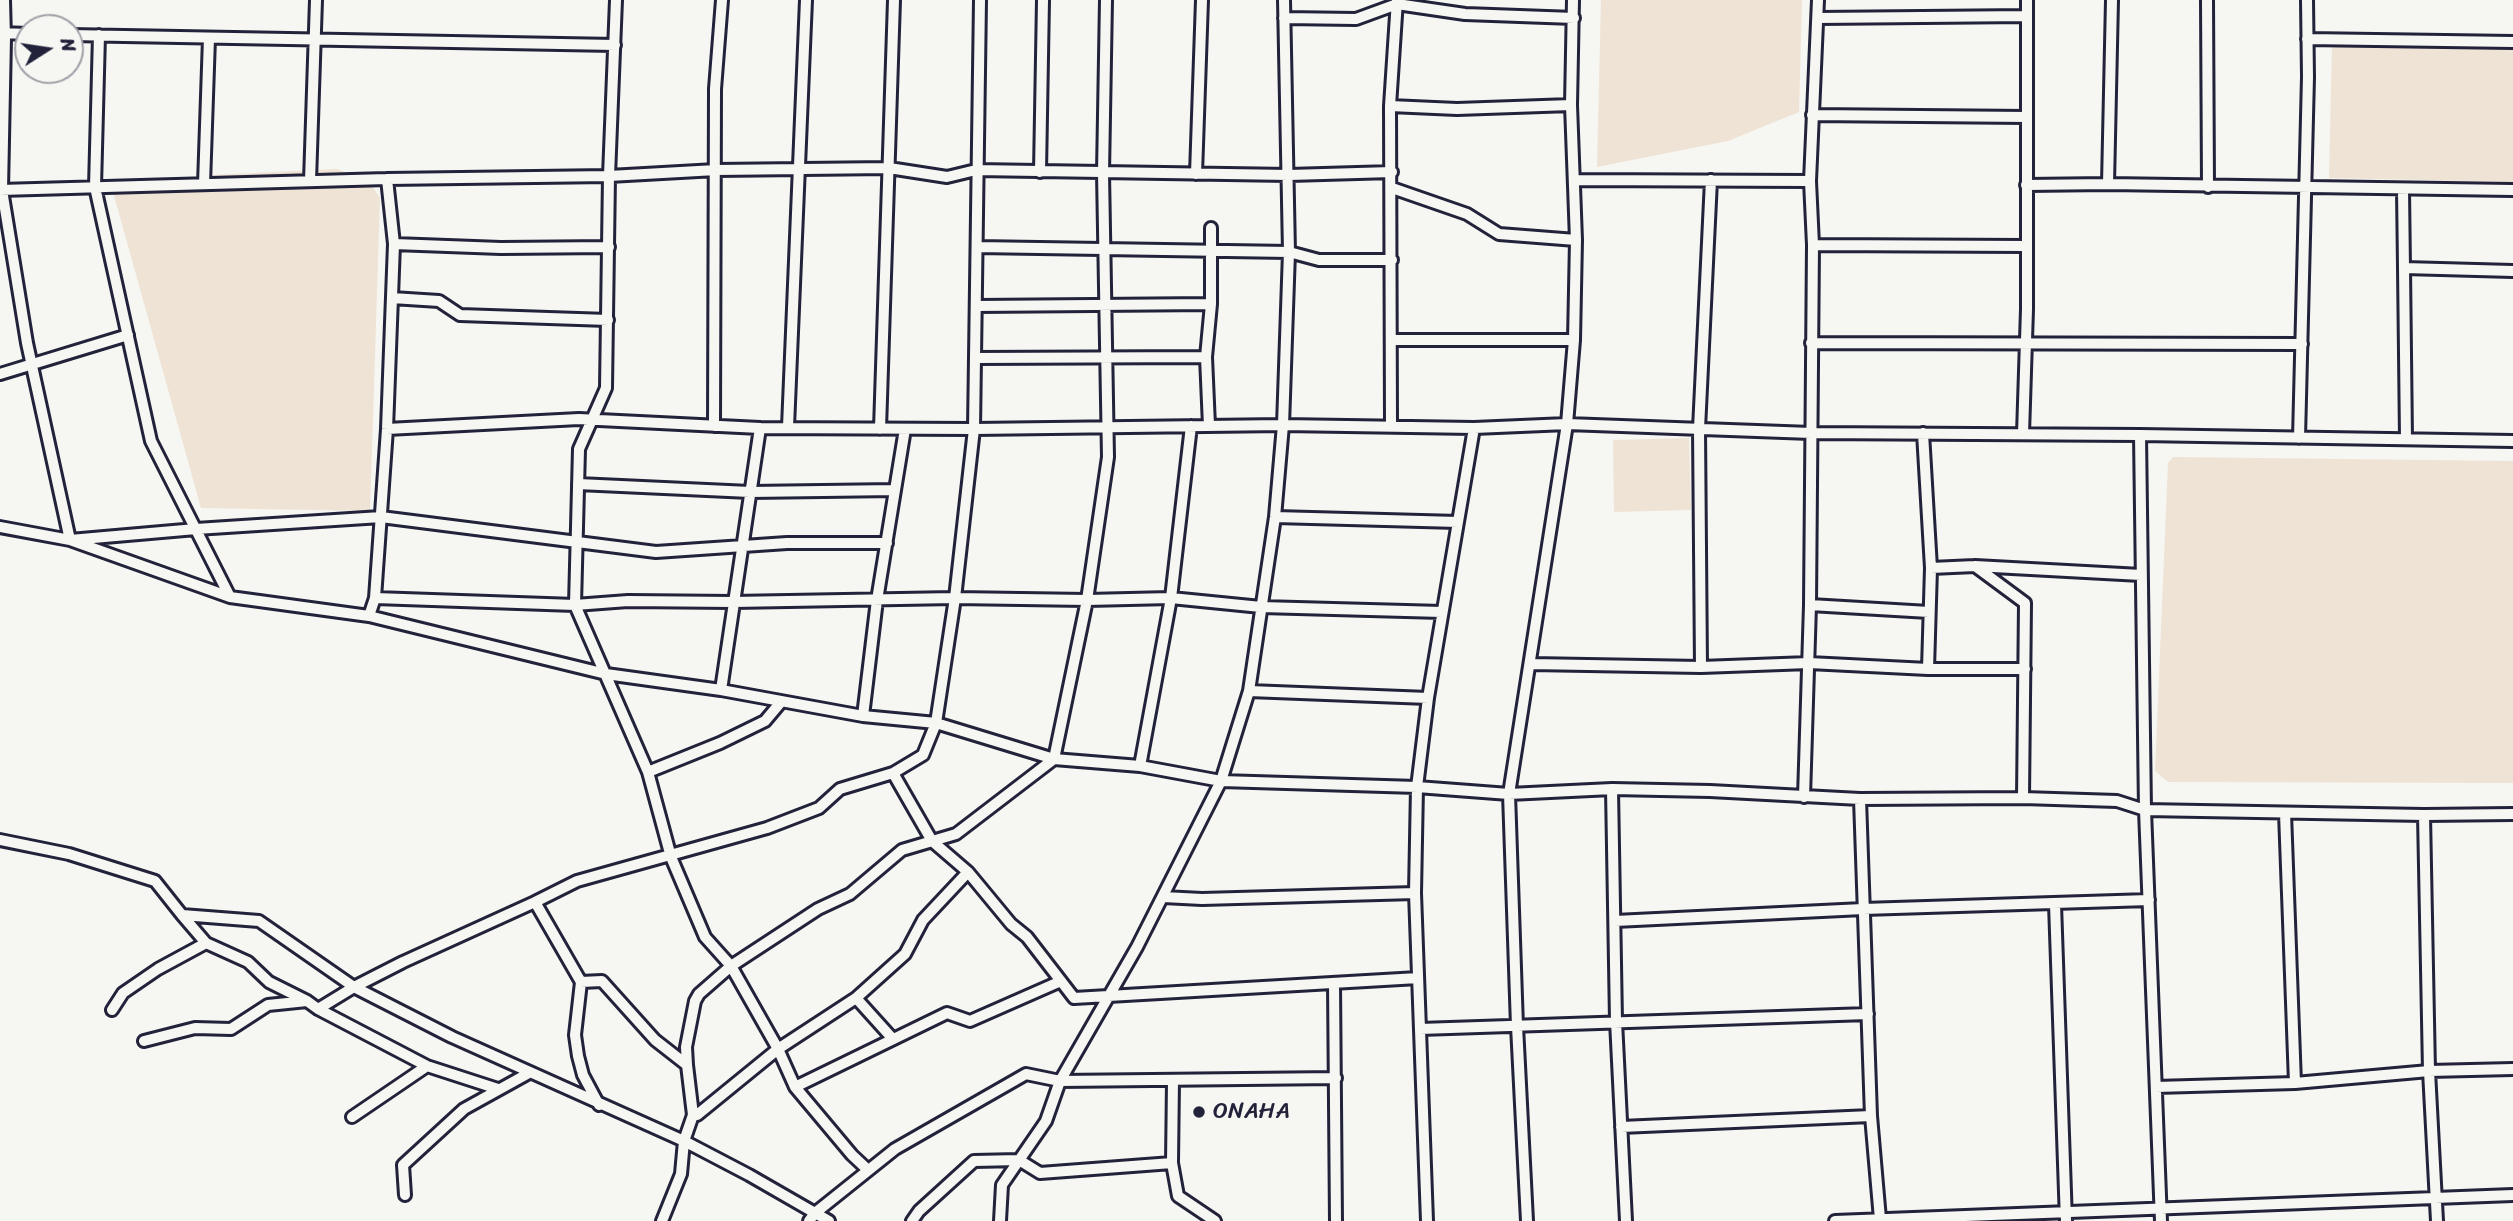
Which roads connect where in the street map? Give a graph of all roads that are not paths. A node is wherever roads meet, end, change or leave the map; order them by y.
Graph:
1 (4, 0) edge
2 (316, 0) edge
3 (616, 0) edge
4 (722, 0) edge
5 (806, 0) edge
6 (894, 0) edge
7 (980, 0) edge
8 (1043, 0) edge
9 (1106, 0) edge
10 (1202, 0) edge
11 (1284, 0) edge
12 (1573, 0) edge
13 (1818, 0) edge
14 (2027, 0) edge
15 (2112, 0) edge
16 (2207, 0) edge
17 (2307, 0) edge
18 (1397, 2) edge
19 (2027, 16) junction
20 (1284, 18) junction
21 (1574, 18) junction
22 (1818, 18) junction
23 (3, 33) edge
24 (84, 34) edge
25 (99, 35) junction
26 (209, 38) junction
27 (2307, 39) junction
28 (315, 40) junction
29 (2513, 42) edge
30 (615, 45) junction
31 (1571, 104) junction
32 (1391, 106) junction
33 (1812, 116) junction
34 (2027, 117) junction
35 (889, 168) junction
36 (797, 169) junction
37 (716, 170) junction
38 (976, 170) junction
39 (1040, 172) junction
40 (1392, 172) junction
41 (1102, 173) junction
42 (1196, 174) junction
43 (1289, 175) junction
44 (609, 176) junction
45 (387, 178) junction
46 (1574, 180) junction
47 (1711, 180) junction
48 (310, 181) junction
49 (1810, 181) junction
50 (204, 184) junction
51 (2108, 184) junction
52 (2026, 185) junction
53 (95, 187) junction
54 (2208, 187) junction
55 (2304, 187) junction
56 (1392, 188) junction
57 (1, 190) edge
58 (2403, 190) junction
59 (2513, 190) edge
60 (1211, 228) dead end
61 (1576, 240) junction
62 (394, 244) junction
63 (1813, 245) junction
64 (2027, 246) junction
65 (609, 247) junction
66 (976, 247) junction
67 (1104, 249) junction
68 (1209, 250) junction
69 (1289, 252) junction
70 (1392, 260) junction
71 (2403, 268) junction
72 (2513, 271) edge
73 (392, 298) junction
74 (1105, 304) junction
75 (1211, 304) junction
76 (977, 306) junction
77 (608, 320) junction
78 (128, 335) junction
79 (1392, 340) junction
80 (1574, 340) junction
81 (1811, 342) junction
82 (2026, 343) junction
83 (2302, 344) junction
84 (1206, 357) junction
85 (975, 358) junction
86 (1106, 358) junction
87 (32, 365) junction
88 (0, 374) edge
89 (593, 420) junction
90 (1567, 424) junction
91 (1283, 425) junction
92 (1391, 425) junction
93 (714, 426) junction
94 (1191, 426) junction
95 (1209, 426) junction
96 (788, 427) junction
97 (760, 428) junction
98 (1107, 428) junction
99 (1474, 428) junction
100 (387, 429) junction
101 (880, 429) junction
102 (905, 429) junction
103 (974, 429) junction
104 (1699, 429) junction
105 (1811, 433) junction
106 (1923, 433) junction
107 (2023, 434) junction
108 (2140, 435) junction
109 (2299, 438) junction
110 (2406, 439) junction
111 (2513, 441) edge
112 (578, 484) junction
113 (895, 490) junction
114 (750, 492) junction
115 (381, 517) junction
116 (1275, 517) junction
117 (1458, 522) junction
118 (0, 527) edge
119 (196, 529) junction
120 (70, 540) junction
121 (577, 542) junction
122 (887, 543) junction
123 (742, 548) junction
124 (1975, 566) junction
125 (1931, 568) junction
126 (2141, 575) junction
127 (230, 597) junction
128 (375, 598) junction
129 (955, 598) junction
130 (1171, 598) junction
131 (877, 600) junction
132 (1087, 600) junction
133 (733, 602) junction
134 (575, 605) junction
135 (1810, 605) junction
136 (1261, 607) junction
137 (1442, 612) junction
138 (1929, 612) junction
139 (369, 616) junction
140 (1809, 663) junction
141 (1531, 664) junction
142 (1701, 667) junction
143 (1928, 669) junction
144 (2025, 669) junction
145 (606, 674) junction
146 (722, 690) junction
147 (1248, 691) junction
148 (1428, 698) junction
149 (781, 702) junction
150 (863, 716) junction
151 (936, 723) junction
152 (1054, 760) junction
153 (1140, 766) junction
154 (648, 772) junction
155 (893, 773) junction
156 (1221, 781) junction
157 (1417, 788) junction
158 (1612, 789) junction
159 (1509, 794) junction
160 (1804, 797) junction
161 (2024, 798) junction
162 (1860, 799) junction
163 (2145, 810) junction
164 (2285, 813) junction
165 (2513, 814) edge
166 (2424, 815) junction
167 (0, 840) edge
168 (932, 841) junction
169 (671, 857) junction
170 (968, 872) junction
171 (1415, 892) junction
172 (1163, 897) junction
173 (2148, 901) junction
174 (535, 902) junction
175 (2055, 904) junction
176 (1863, 909) junction
177 (182, 915) junction
178 (1615, 922) junction
179 (206, 943) junction
180 (731, 966) junction
181 (1418, 978) junction
182 (1061, 981) junction
183 (581, 982) junction
184 (1334, 983) junction
185 (354, 987) junction
186 (1108, 996) junction
187 (856, 998) junction
188 (307, 1001) junction
189 (318, 1009) junction
190 (112, 1010) dead end
191 (1867, 1014) junction
192 (1616, 1021) junction
193 (1517, 1026) junction
194 (1420, 1029) junction
195 (892, 1038) junction
196 (144, 1041) dead end
197 (778, 1049) junction
198 (687, 1065) junction
199 (427, 1066) junction
200 (2513, 1069) edge
201 (2429, 1071) junction
202 (529, 1073) junction
203 (1336, 1078) junction
204 (1060, 1081) junction
205 (1174, 1081) junction
206 (2295, 1083) junction
207 (795, 1087) junction
208 (2156, 1087) junction
209 (498, 1089) junction
210 (599, 1105) junction
211 (693, 1115) junction
212 (1871, 1116) junction
213 (352, 1117) dead end
214 (1621, 1127) junction
215 (684, 1141) junction
216 (1019, 1160) junction
217 (1172, 1163) junction
218 (868, 1170) junction
219 (405, 1195) dead end
220 (2513, 1195) edge
221 (2436, 1198) junction
222 (2161, 1208) junction
223 (812, 1217) edge
224 (2066, 1217) edge
225 (1880, 1219) junction
226 (662, 1221) edge
227 (829, 1221) edge
228 (912, 1221) edge
229 (1000, 1221) edge
230 (1215, 1221) edge
231 (1336, 1221) edge
232 (1427, 1221) edge
233 (1527, 1221) edge
234 (1626, 1221) edge
235 (1835, 1221) edge
236 (2161, 1221) edge
237 (2437, 1221) edge

1 - 23 street
2 - 28 street
3 - 30 street
4 - 37 street
5 - 36 street
6 - 35 street
7 - 38 street
8 - 39 street
9 - 41 street
10 - 42 street
11 - 20 street
12 - 21 street
13 - 22 street
14 - 19 street
15 - 51 street
16 - 54 street
17 - 27 street
18 - 20 street
18 - 21 street
18 - 32 street
19 - 22 street
19 - 34 street
20 - 43 street
21 - 31 street
22 - 33 street
23 - 57 street
24 - 25 street
25 - 26 street
25 - 53 street
26 - 28 street
26 - 50 street
27 - 29 street
27 - 55 street
28 - 30 street
28 - 48 street
30 - 44 street
31 - 32 street
31 - 46 street
32 - 40 street
33 - 34 street
33 - 49 street
34 - 52 street
35 - 36 street
35 - 38 street
35 - 101 street
36 - 37 street
36 - 96 street
37 - 44 street
37 - 93 street
38 - 39 street
38 - 66 street
39 - 41 street
40 - 43 street
40 - 56 street
41 - 42 street
41 - 67 street
42 - 43 street
43 - 69 street
44 - 45 street
44 - 65 street
45 - 48 street
45 - 62 street
46 - 47 street
46 - 61 street
47 - 49 street
47 - 104 street
48 - 50 street
49 - 63 street
50 - 53 street
51 - 52 street
51 - 54 street
52 - 64 street
53 - 57 street
53 - 78 street
54 - 55 street
55 - 58 street
55 - 83 street
56 - 61 street
56 - 70 street
57 - 87 street
58 - 59 street
58 - 71 street
60 - 68 street
61 - 80 street
62 - 65 street
62 - 73 street
63 - 64 street
63 - 81 street
64 - 82 street
65 - 77 street
66 - 67 street
66 - 76 street
67 - 68 street
67 - 74 street
68 - 69 street
68 - 75 street
69 - 70 street
69 - 91 street
70 - 79 street
71 - 72 street
71 - 110 street
73 - 77 street
73 - 100 street
74 - 75 street
74 - 76 street
74 - 86 street
75 - 84 street
76 - 85 street
77 - 89 street
78 - 87 street
78 - 119 street
79 - 80 street
79 - 92 street
80 - 90 street
81 - 82 street
81 - 105 street
82 - 83 street
82 - 107 street
83 - 109 street
84 - 86 street
84 - 95 street
85 - 86 street
85 - 103 street
86 - 98 street
87 - 88 street
87 - 120 street
89 - 93 street
89 - 100 street
89 - 112 street
90 - 99 street
90 - 104 street
90 - 141 street
91 - 92 street
91 - 95 street
91 - 116 street
92 - 99 street
93 - 97 street
94 - 95 street
94 - 98 street
94 - 130 street
96 - 97 street
96 - 101 street
97 - 114 street
98 - 103 street
98 - 132 street
99 - 117 street
100 - 115 street
101 - 102 street
102 - 103 street
102 - 113 street
103 - 129 street
104 - 105 street
104 - 142 street
105 - 106 street
105 - 135 street
106 - 107 street
106 - 125 street
107 - 108 street
108 - 109 street
108 - 126 street
109 - 110 street
110 - 111 street
112 - 114 street
112 - 121 street
113 - 114 street
113 - 122 street
114 - 123 street
115 - 119 street
115 - 121 street
115 - 128 street
116 - 117 street
116 - 136 street
117 - 137 street
118 - 120 street
119 - 120 street
119 - 127 street
120 - 127 street
121 - 123 street
121 - 134 street
122 - 123 street
122 - 131 street
123 - 133 street
124 - 125 street
124 - 126 street
124 - 144 street
125 - 138 street
126 - 163 street
127 - 139 street
128 - 134 street
128 - 139 street
129 - 131 street
129 - 132 street
129 - 151 street
130 - 132 street
130 - 136 street
130 - 153 street
131 - 133 street
131 - 150 street
132 - 152 street
133 - 134 street
133 - 146 street
134 - 145 street
135 - 138 street
135 - 140 street
136 - 137 street
136 - 147 street
137 - 148 street
138 - 143 street
139 - 145 street
140 - 142 street
140 - 143 street
140 - 160 street
141 - 142 street
141 - 159 street
143 - 144 street
144 - 161 street
145 - 146 street
145 - 154 street
146 - 149 street
147 - 148 street
147 - 156 street
148 - 157 street
149 - 150 street
149 - 154 street
150 - 151 street
151 - 152 street
151 - 155 street
152 - 153 street
152 - 168 street
153 - 156 street
154 - 169 street
155 - 168 street
155 - 169 street
156 - 157 street
156 - 172 street
157 - 159 street
157 - 171 street
158 - 159 street
158 - 160 street
158 - 178 street
159 - 193 street
160 - 162 street
161 - 162 street
161 - 163 street
162 - 176 street
163 - 164 street
163 - 173 street
164 - 166 street
164 - 206 street
165 - 166 street
166 - 201 street
167 - 177 street
168 - 170 street
168 - 180 street
169 - 174 street
169 - 180 street
170 - 182 street
170 - 187 street
171 - 172 street
171 - 181 street
172 - 186 street
173 - 175 street
173 - 208 street
174 - 183 street
174 - 185 street
175 - 176 street
175 - 224 street
176 - 178 street
176 - 191 street
177 - 179 street
177 - 185 street
178 - 192 street
179 - 188 street
179 - 190 street
180 - 197 street
180 - 198 street
181 - 184 street
181 - 194 street
182 - 186 street
182 - 195 street
183 - 198 street
183 - 210 street
184 - 186 street
184 - 203 street
185 - 189 street
185 - 202 street
186 - 204 street
187 - 195 street
187 - 197 street
188 - 189 street
188 - 196 street
189 - 199 street
191 - 192 street
191 - 212 street
192 - 193 street
192 - 214 street
193 - 194 street
193 - 233 street
194 - 232 street
195 - 207 street
197 - 207 street
197 - 211 street
198 - 211 street
199 - 209 street
199 - 213 street
200 - 201 street
201 - 206 street
201 - 221 street
202 - 209 street
202 - 210 street
203 - 205 street
203 - 231 street
204 - 205 street
204 - 216 street
204 - 218 street
205 - 217 street
206 - 208 street
207 - 218 street
208 - 222 street
209 - 219 street
210 - 215 street
211 - 215 street
212 - 214 street
212 - 225 street
214 - 234 street
215 - 223 street
215 - 226 street
216 - 217 street
216 - 228 street
216 - 229 street
217 - 230 street
218 - 223 street
220 - 221 street
221 - 222 street
221 - 237 street
222 - 224 street
222 - 236 street
223 - 227 street
224 - 225 street
225 - 235 street

